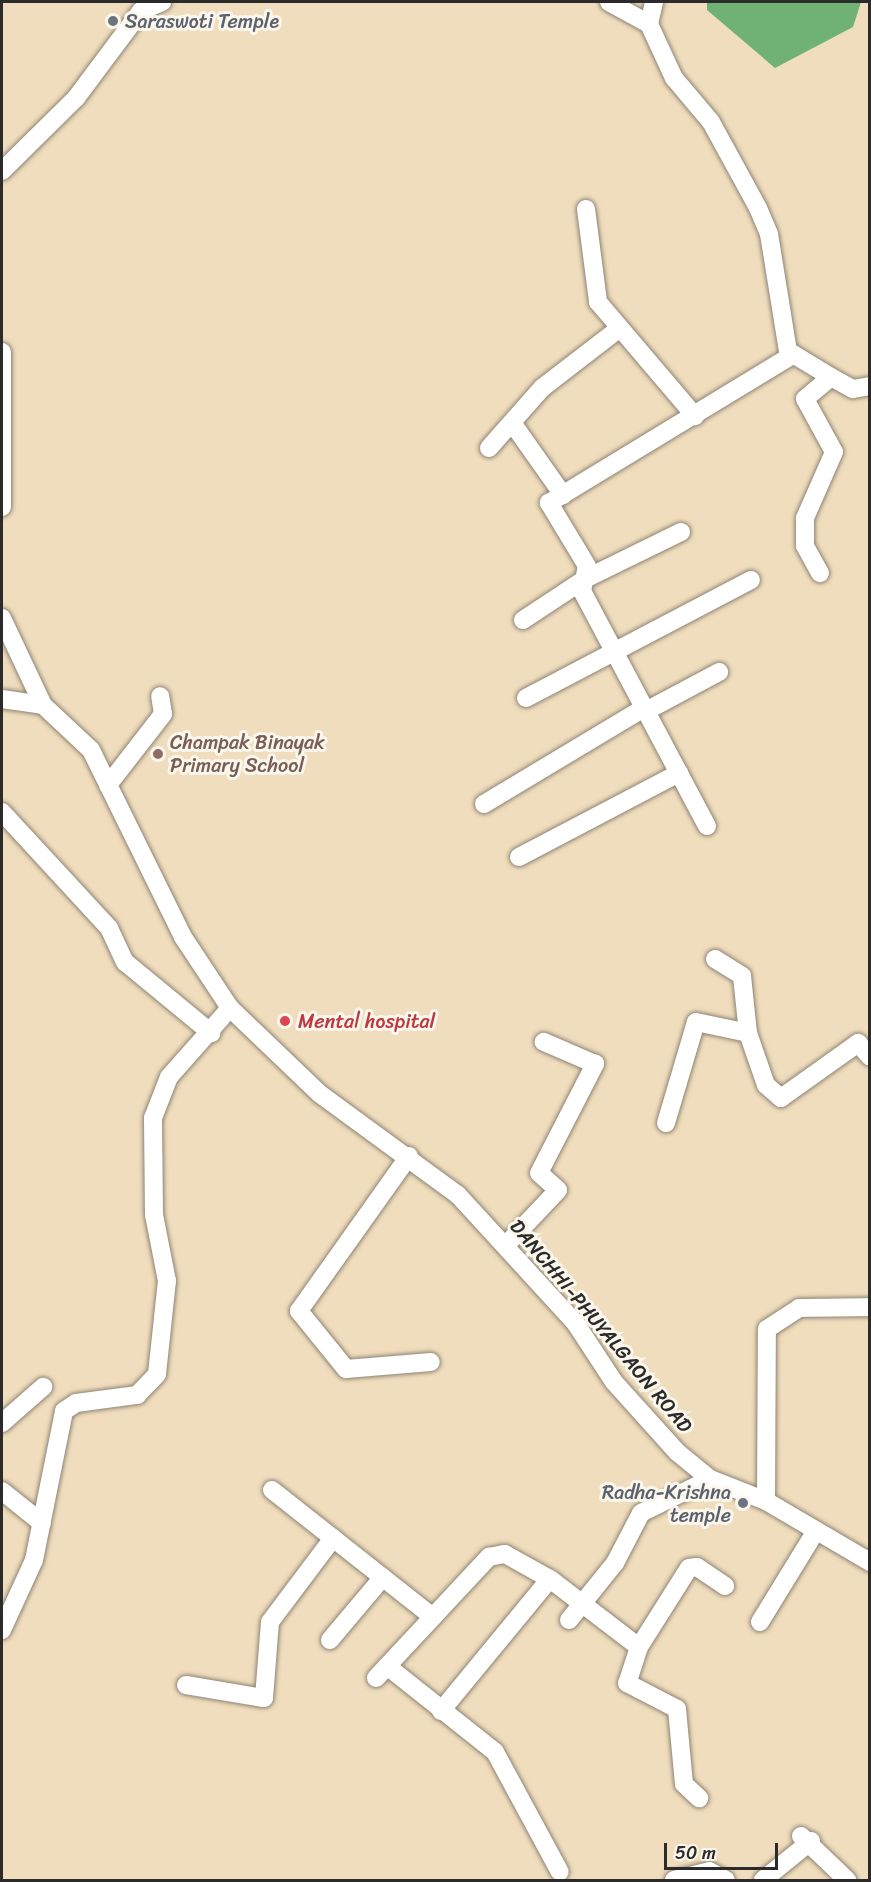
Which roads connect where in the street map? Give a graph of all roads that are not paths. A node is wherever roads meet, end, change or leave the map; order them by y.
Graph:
1 (131, 2) edge
2 (162, 2) edge
3 (609, 2) edge
4 (654, 2) edge
5 (649, 24) junction
6 (130, 29) junction
7 (2, 171) edge
8 (586, 209) dead end
9 (620, 328) junction
10 (2, 352) edge
11 (792, 355) junction
12 (831, 377) junction
13 (870, 386) edge
14 (695, 416) junction
15 (513, 424) junction
16 (489, 448) dead end
17 (563, 495) junction
18 (2, 507) edge
19 (681, 532) dead end
20 (820, 573) dead end
21 (585, 579) junction
22 (752, 580) dead end
23 (2, 618) edge
24 (523, 620) dead end
25 (614, 650) junction
26 (719, 672) dead end
27 (160, 696) dead end
28 (526, 698) dead end
29 (2, 699) edge
30 (43, 705) junction
31 (645, 710) junction
32 (679, 773) junction
33 (108, 784) junction
34 (484, 804) dead end
35 (2, 812) edge
36 (707, 826) dead end
37 (519, 857) dead end
38 (716, 959) dead end
39 (230, 1008) junction
40 (211, 1033) junction
41 (748, 1034) junction
42 (544, 1042) dead end
43 (870, 1057) edge
44 (666, 1123) dead end
45 (409, 1156) junction
46 (507, 1244) junction
47 (870, 1307) edge
48 (431, 1362) dead end
49 (43, 1387) dead end
50 (4, 1416) edge
51 (710, 1479) junction
52 (272, 1490) dead end
53 (2, 1491) edge
54 (766, 1502) junction
55 (42, 1522) junction
56 (814, 1534) junction
57 (333, 1538) junction
58 (870, 1562) edge
59 (383, 1577) junction
60 (550, 1579) junction
61 (725, 1586) dead end
62 (583, 1604) junction
63 (433, 1617) junction
64 (569, 1620) dead end
65 (760, 1622) dead end
66 (2, 1630) edge
67 (330, 1640) dead end
68 (639, 1647) junction
69 (186, 1685) dead end
70 (441, 1712) junction
71 (699, 1798) dead end
72 (560, 1872) dead end
73 (674, 1881) edge
74 (726, 1881) edge
75 (763, 1881) edge
76 (847, 1881) edge

1 - 6 street
2 - 6 street
3 - 5 street
4 - 5 street
5 - 11 street
6 - 7 street
8 - 9 street
9 - 14 street
9 - 15 street
10 - 18 street
11 - 12 street
11 - 14 street
12 - 13 street
12 - 20 street
14 - 17 street
15 - 16 street
15 - 17 street
17 - 21 street
19 - 21 street
21 - 24 street
21 - 25 street
22 - 25 street
23 - 30 street, DANCHHI-PHUYALGAON ROAD
25 - 28 street
25 - 31 street
26 - 31 street
27 - 33 street
29 - 30 street
30 - 33 street, DANCHHI-PHUYALGAON ROAD
31 - 32 street
31 - 34 street
32 - 36 street
32 - 37 street
33 - 39 street, DANCHHI-PHUYALGAON ROAD
35 - 40 street
38 - 41 street
39 - 40 street
39 - 45 street, DANCHHI-PHUYALGAON ROAD
40 - 55 street
41 - 43 street
41 - 44 street
42 - 46 street
45 - 46 street, DANCHHI-PHUYALGAON ROAD
45 - 48 street
46 - 51 street, DANCHHI-PHUYALGAON ROAD
47 - 54 street
49 - 50 street
51 - 54 street, DANCHHI-PHUYALGAON ROAD
51 - 62 street
52 - 57 street
53 - 55 street
54 - 56 street, DANCHHI-PHUYALGAON ROAD
55 - 66 street
56 - 58 street, DANCHHI-PHUYALGAON ROAD
56 - 65 street
57 - 59 street
57 - 69 street
59 - 63 street
59 - 67 street
60 - 62 street
60 - 63 street
60 - 70 street
61 - 68 street
62 - 64 street
62 - 68 street
63 - 70 street
68 - 71 street
70 - 72 street
73 - 74 street
75 - 76 street

